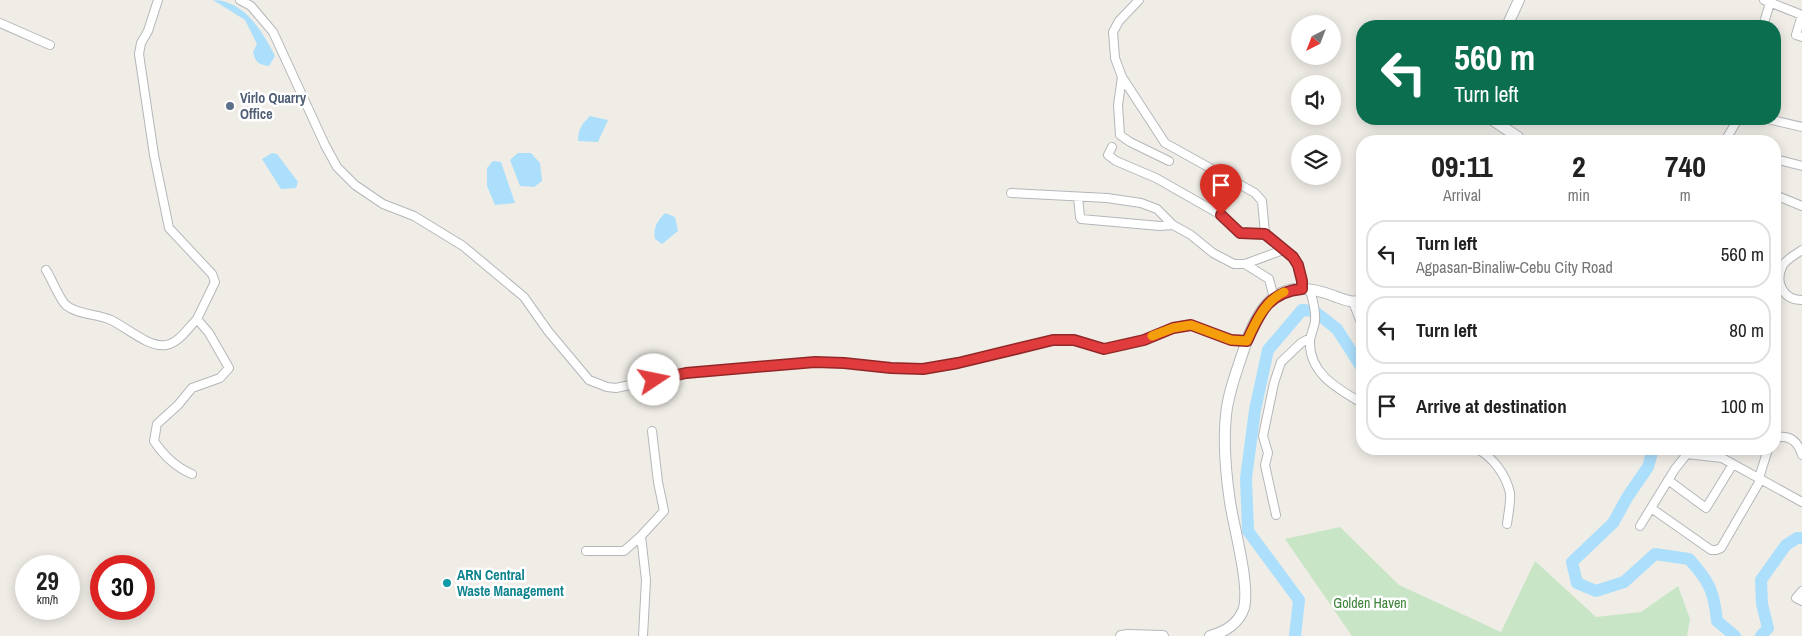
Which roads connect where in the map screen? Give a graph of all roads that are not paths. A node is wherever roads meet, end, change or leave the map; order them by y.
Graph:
1 (158, 0) edge
2 (240, 0) edge
3 (1139, 0) edge
4 (1519, 0) edge
5 (1767, 1) edge
6 (1802, 15) edge
7 (1510, 20) edge
8 (1764, 20) edge
9 (0, 23) edge
10 (1799, 36) edge
11 (50, 45) dead end
12 (1122, 77) junction
13 (1781, 122) edge
14 (1500, 125) edge
15 (1802, 127) edge
16 (1515, 135) edge
17 (1112, 148) dead end
18 (1169, 161) dead end
19 (1781, 161) edge
20 (1802, 166) edge
21 (1011, 193) dead end
22 (1078, 197) junction
23 (1781, 197) edge
24 (1802, 206) edge
25 (1173, 226) junction
26 (1265, 234) junction
27 (1283, 250) junction
28 (1802, 250) edge
29 (1245, 264) junction
30 (46, 270) dead end
31 (1781, 271) edge
32 (1781, 289) edge
33 (1306, 290) junction
34 (1274, 298) junction
35 (1802, 300) edge
36 (1356, 301) edge
37 (197, 319) junction
38 (1310, 338) junction
39 (1247, 341) junction
40 (1356, 400) edge
41 (652, 431) dead end
42 (1781, 437) edge
43 (1485, 455) edge
44 (1686, 455) edge
45 (1703, 455) edge
46 (1766, 455) edge
47 (1802, 455) edge
48 (1733, 464) junction
49 (192, 474) dead end
50 (1760, 479) junction
51 (1668, 480) junction
52 (1802, 502) edge
53 (1651, 508) junction
54 (1276, 515) dead end
55 (1507, 524) dead end
56 (1640, 526) dead end
57 (641, 536) junction
58 (586, 551) dead end
59 (1802, 590) edge
60 (1802, 601) edge
61 (643, 636) edge
62 (1121, 636) edge
63 (1163, 636) edge
64 (1210, 636) edge

1 - 37 street
2 - 39 street
3 - 12 street
4 - 7 main road
5 - 6 street
5 - 8 street
6 - 10 street
9 - 11 street
12 - 18 street
12 - 26 street
13 - 15 street
14 - 16 main road
17 - 26 street
19 - 20 street
21 - 22 street
22 - 25 street
22 - 25 street
23 - 24 street
25 - 29 street
26 - 27 street
27 - 29 street
27 - 33 street
28 - 31 street
29 - 34 street
30 - 37 street
32 - 35 street
33 - 34 main road
33 - 36 main road
33 - 38 street
34 - 39 main road
37 - 49 street
38 - 40 street
38 - 54 street
39 - 64 main road
41 - 57 street
42 - 47 street
43 - 55 street
44 - 51 street
45 - 48 street
46 - 50 street
48 - 50 street
48 - 51 street
50 - 52 street
50 - 53 street
51 - 53 street
53 - 56 street
57 - 58 street
57 - 61 street
59 - 60 street
62 - 63 main road

